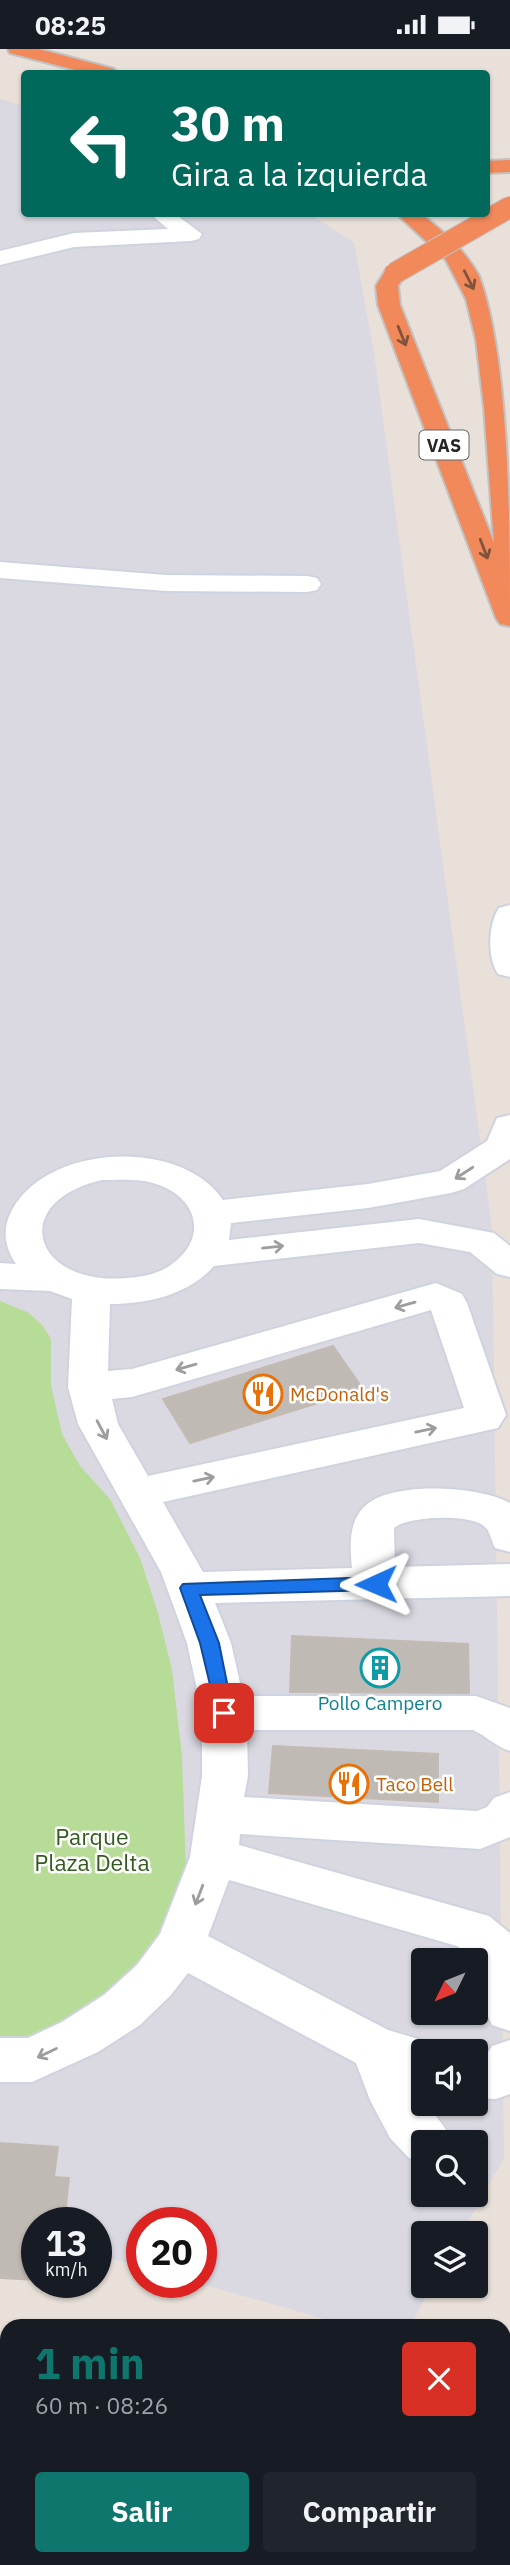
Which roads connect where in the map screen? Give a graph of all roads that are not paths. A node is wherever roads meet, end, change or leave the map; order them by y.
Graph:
1 (17, 49) edge
2 (0, 55) edge
3 (71, 69) edge
4 (510, 166) edge
5 (490, 167) edge
6 (510, 207) edge
7 (165, 217) edge
8 (411, 217) edge
9 (443, 217) edge
10 (116, 219) dead end
11 (74, 240) junction
12 (480, 254) dead end
13 (0, 258) edge
14 (0, 570) edge
15 (307, 584) dead end
16 (510, 585) edge
17 (510, 618) edge
18 (510, 915) edge
19 (510, 967) edge
20 (510, 1126) edge
21 (212, 1213) junction
22 (13, 1221) edge
23 (206, 1255) junction
24 (510, 1265) edge
25 (0, 1276) edge
26 (73, 1285) junction
27 (88, 1387) junction
28 (137, 1493) junction
29 (510, 1537) edge
30 (510, 1580) edge
31 (376, 1584) junction
32 (189, 1588) junction
33 (224, 1713) junction
34 (510, 1733) edge
35 (510, 1811) edge
36 (216, 1835) junction
37 (180, 1945) junction
38 (510, 2010) edge
39 (400, 2056) edge
40 (0, 2060) edge
41 (510, 2062) edge
42 (488, 2077) edge
43 (412, 2130) edge

1 - 3 highway
2 - 3 highway
4 - 5 highway
6 -> 17 highway, VAS, bridge
7 - 11 street
8 -> 16 highway
9 - 12 highway
10 - 11 street
11 - 13 street
14 - 15 street
18 - 19 street
20 -> 21 street
21 - 22 street
21 - 23 street
22 - 26 street
23 -> 24 street
23 - 26 street
25 - 26 street
26 - 27 street
27 -> 28 street
28 -> 27 street
28 - 32 street
29 - 31 street
30 - 31 street
31 - 32 street
32 - 33 street
33 - 34 street
33 - 36 street
35 - 36 street
36 -> 37 street
36 - 38 street
37 - 39 street
37 -> 40 street
39 - 43 street
41 - 42 street

